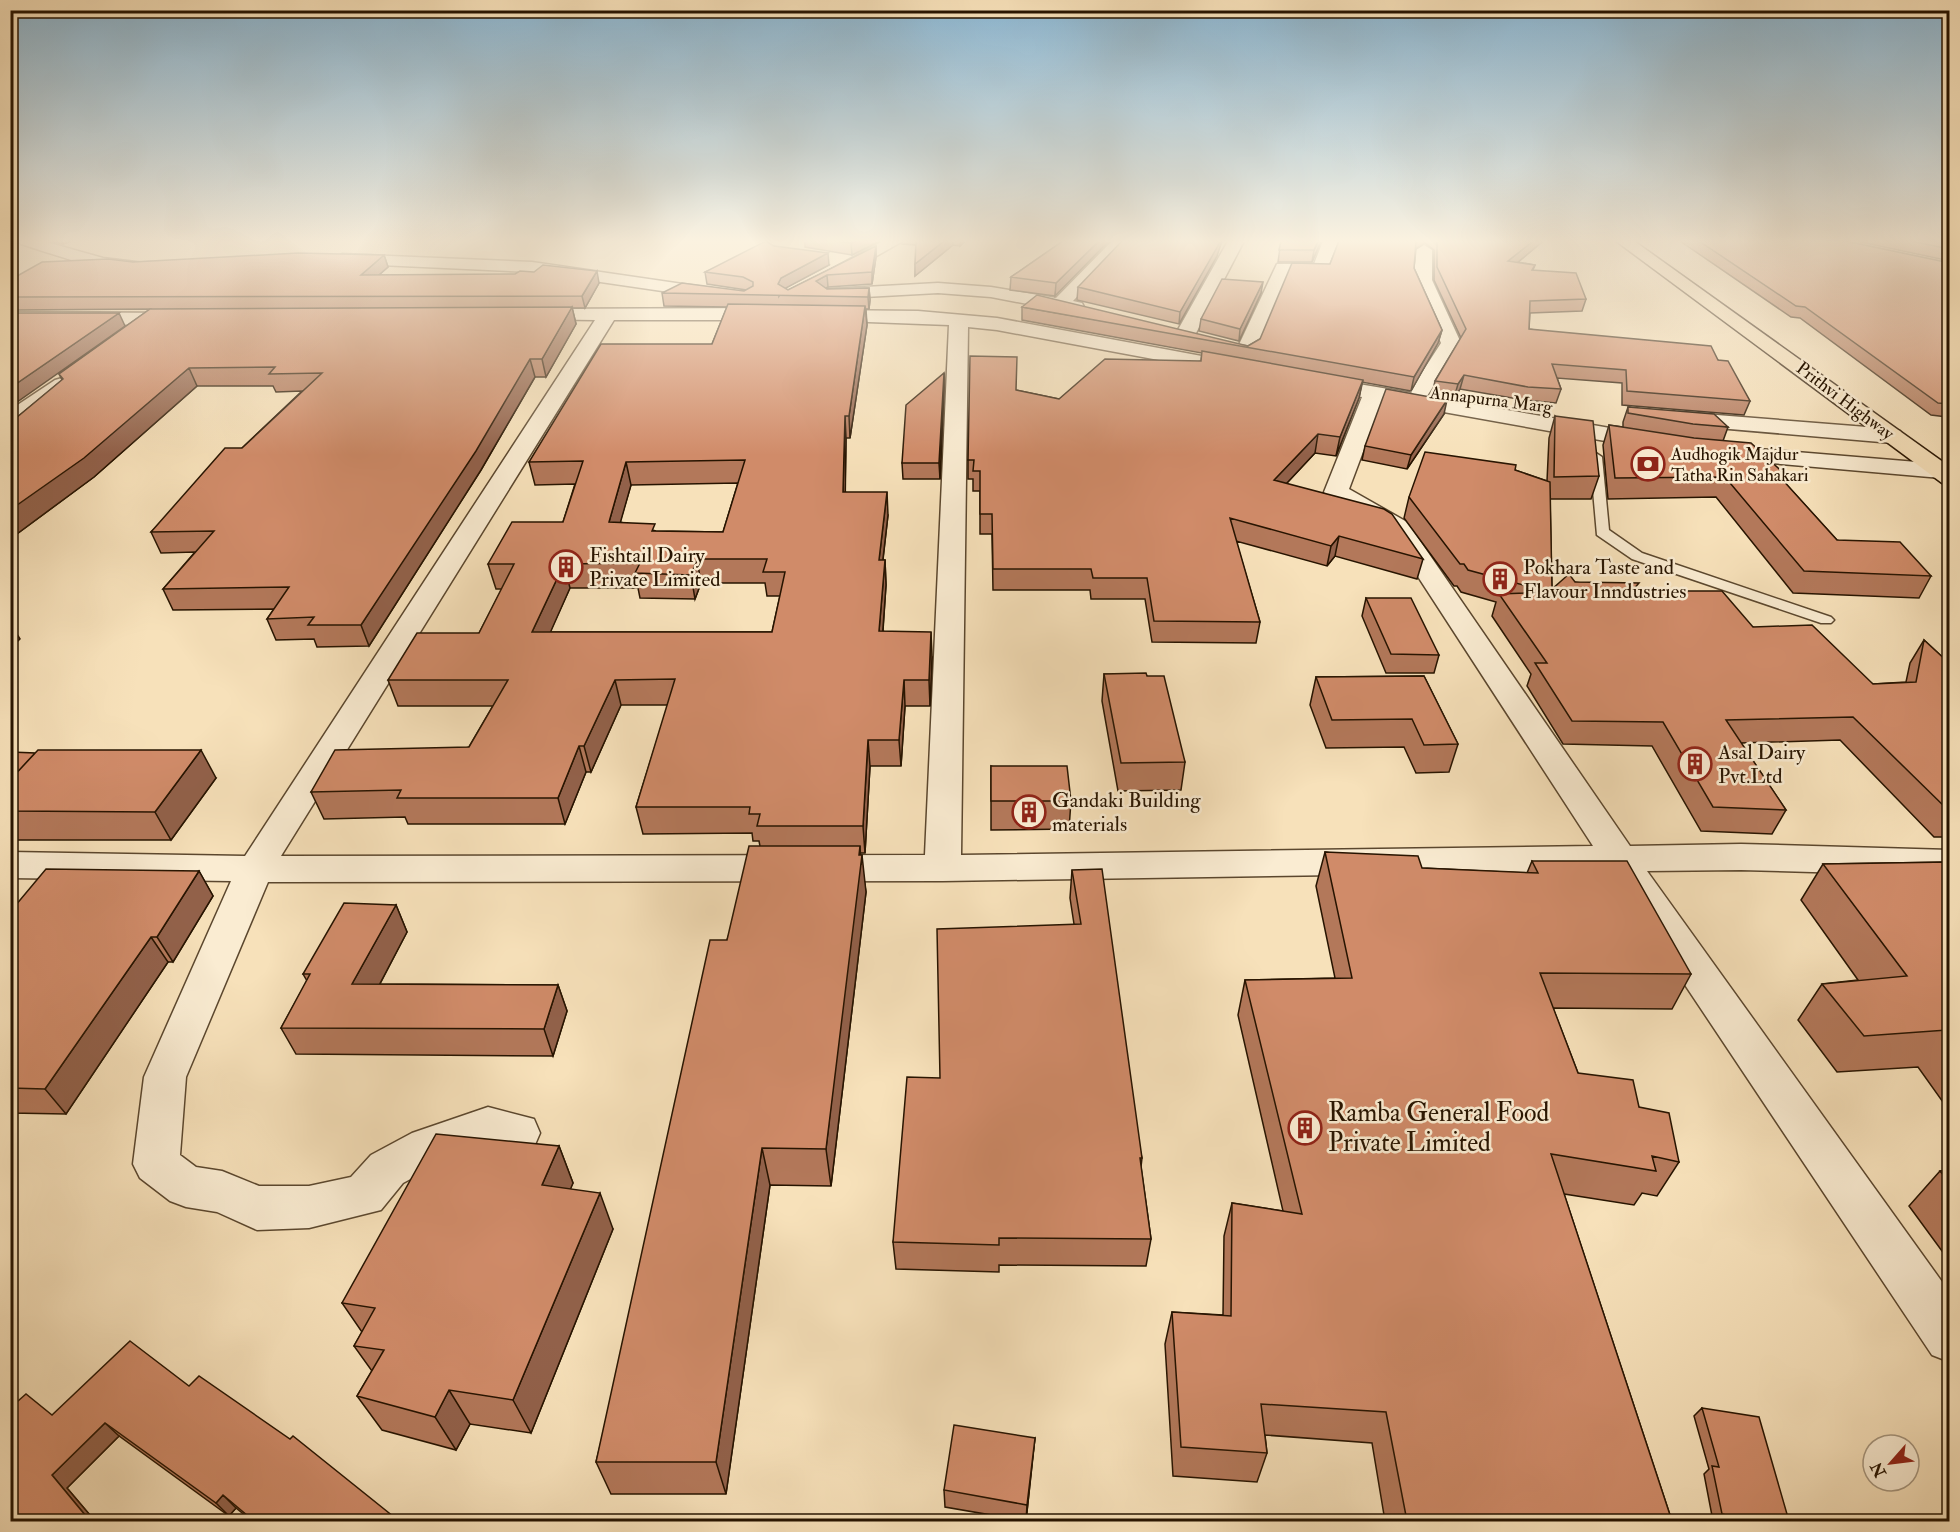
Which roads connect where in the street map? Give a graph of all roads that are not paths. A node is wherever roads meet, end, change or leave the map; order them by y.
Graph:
1 (1197, 312) edge
2 (1266, 312) edge
3 (1437, 312) edge
4 (1723, 312) edge
5 (507, 315) edge
6 (607, 317) junction
7 (10, 318) edge
8 (199, 319) edge
9 (151, 320) junction
10 (959, 320) junction
11 (1162, 329) edge
12 (1185, 335) junction
13 (123, 340) edge
14 (1206, 341) edge
15 (1226, 346) edge
16 (1265, 356) edge
17 (1248, 361) junction
18 (76, 374) edge
19 (1421, 391) junction
20 (1374, 393) junction
21 (1576, 410) dead end
22 (1658, 417) edge
23 (10, 421) edge
24 (1593, 432) junction
25 (1892, 436) junction
26 (1664, 445) edge
27 (1698, 450) edge
28 (1945, 474) edge
29 (1826, 620) dead end
30 (1619, 858) junction
31 (1950, 863) edge
32 (10, 865) edge
33 (943, 868) junction
34 (255, 869) junction
35 (518, 1133) dead end
36 (1950, 1337) edge

1 - 12 street
2 - 17 street
3 - 19 street
4 - 25 highway, Prithvi Highway
5 - 6 street
6 - 10 street
6 - 34 street
7 - 9 street
8 - 9 street
9 - 13 street
10 - 17 street
10 - 33 street
11 - 12 street
12 - 14 street
15 - 17 street
16 - 17 street
18 - 23 street
19 - 20 street, Annapurna Marg
19 - 21 street, Annapurna Marg
20 - 24 street
20 - 30 street
22 - 25 street
24 - 26 street
24 - 29 lane
25 - 28 highway, Prithvi Highway
27 - 28 street
30 - 31 street
30 - 33 street
30 - 36 street
32 - 34 street
33 - 34 street
34 - 35 street

